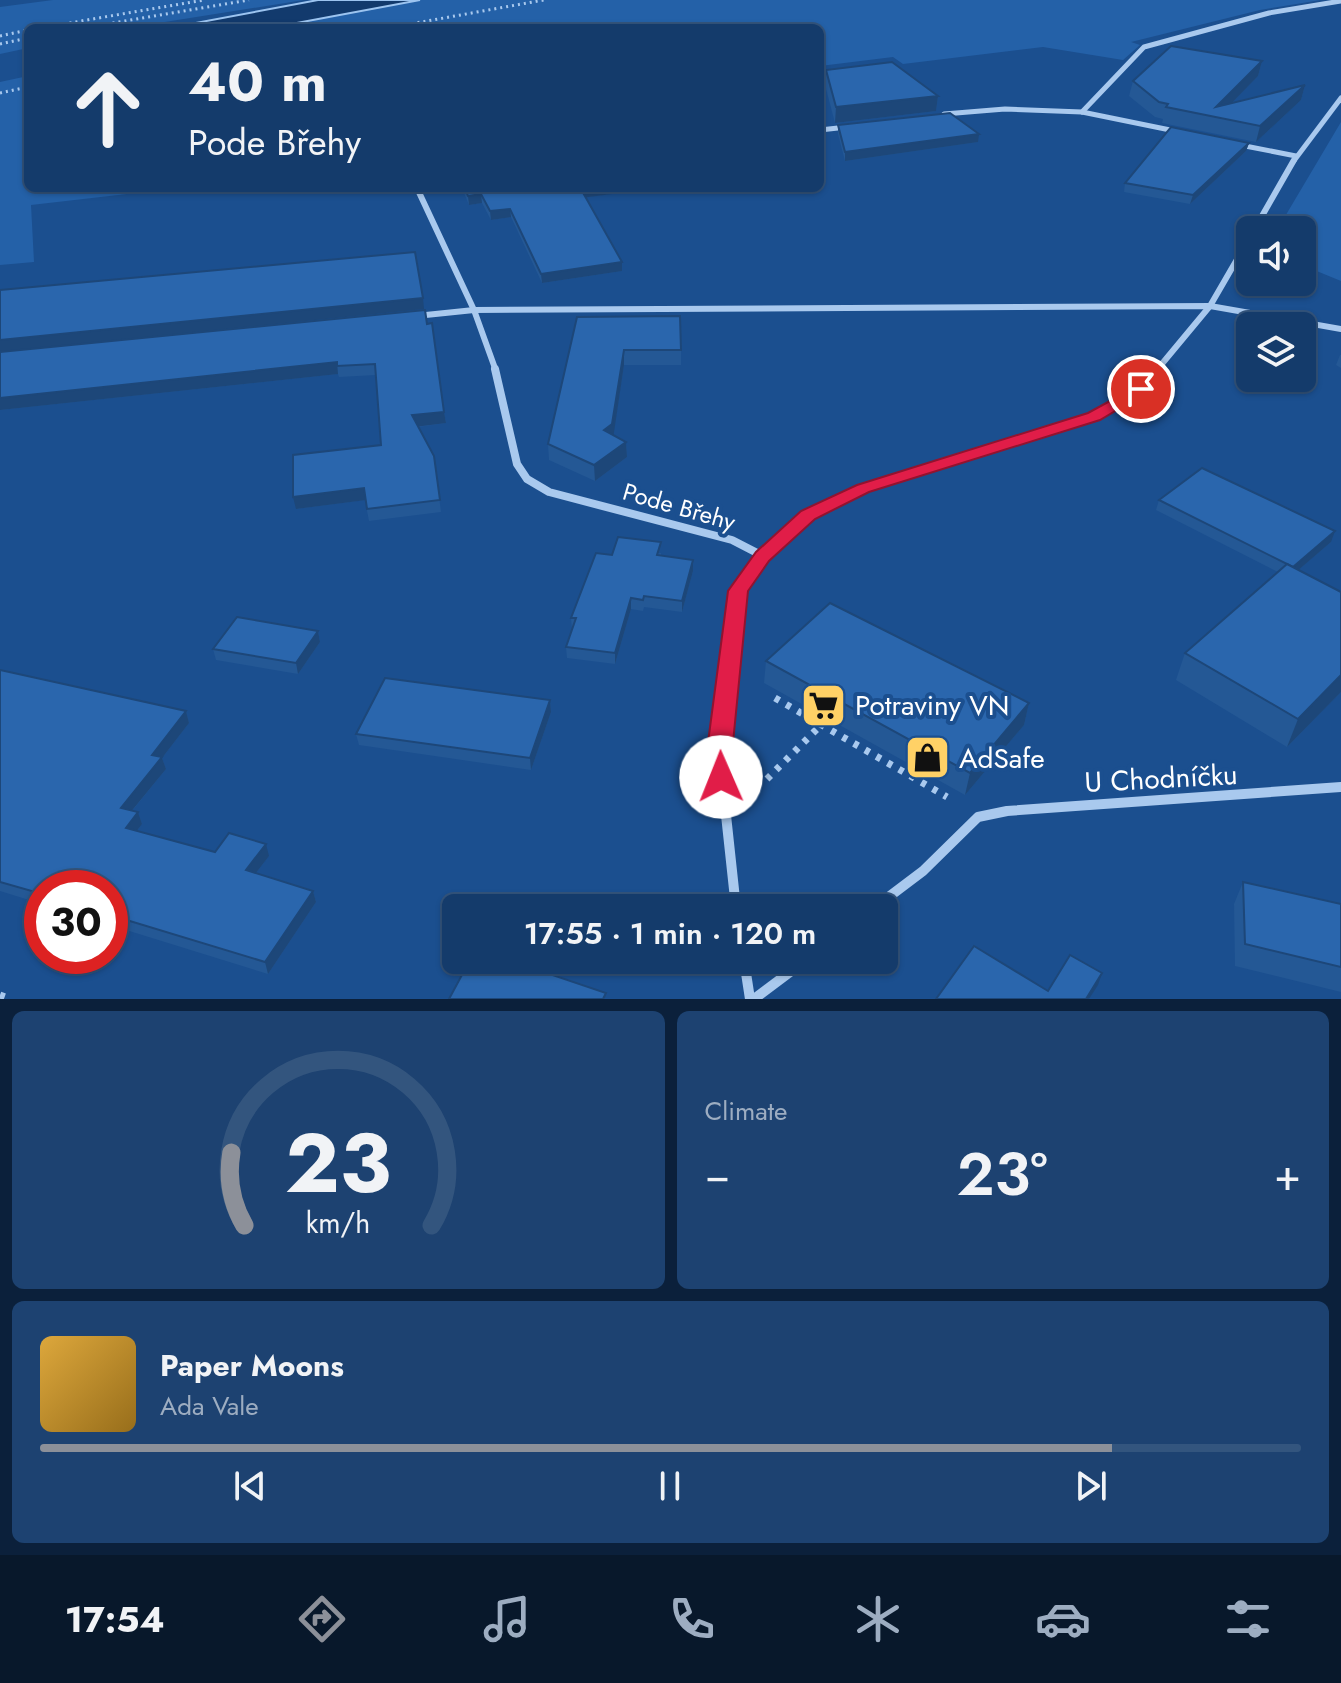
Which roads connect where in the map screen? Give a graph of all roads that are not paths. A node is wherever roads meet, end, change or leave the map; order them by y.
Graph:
1 (1341, 1) edge
2 (1341, 98) edge
3 (1082, 112) junction
4 (930, 116) edge
5 (851, 126) edge
6 (824, 129) edge
7 (1189, 134) edge
8 (1235, 144) edge
9 (1296, 156) junction
10 (419, 192) edge
11 (1262, 216) edge
12 (1236, 261) edge
13 (1210, 306) junction
14 (474, 310) junction
15 (411, 317) edge
16 (1341, 329) edge
17 (763, 556) junction
18 (1341, 787) edge
19 (734, 894) edge
20 (893, 894) edge
21 (747, 974) edge
22 (787, 974) edge
23 (752, 999) edge

1 - 3 street
2 - 9 street
3 - 4 street
3 - 7 street
5 - 6 street
8 - 9 street
9 - 11 street
10 - 14 street
12 - 13 street
13 - 14 street
13 - 16 street
13 - 17 street
14 - 15 street
14 - 17 street, Pode Břehy
17 - 19 street
18 - 20 street, U Chodníčku
21 - 23 street
22 - 23 street

